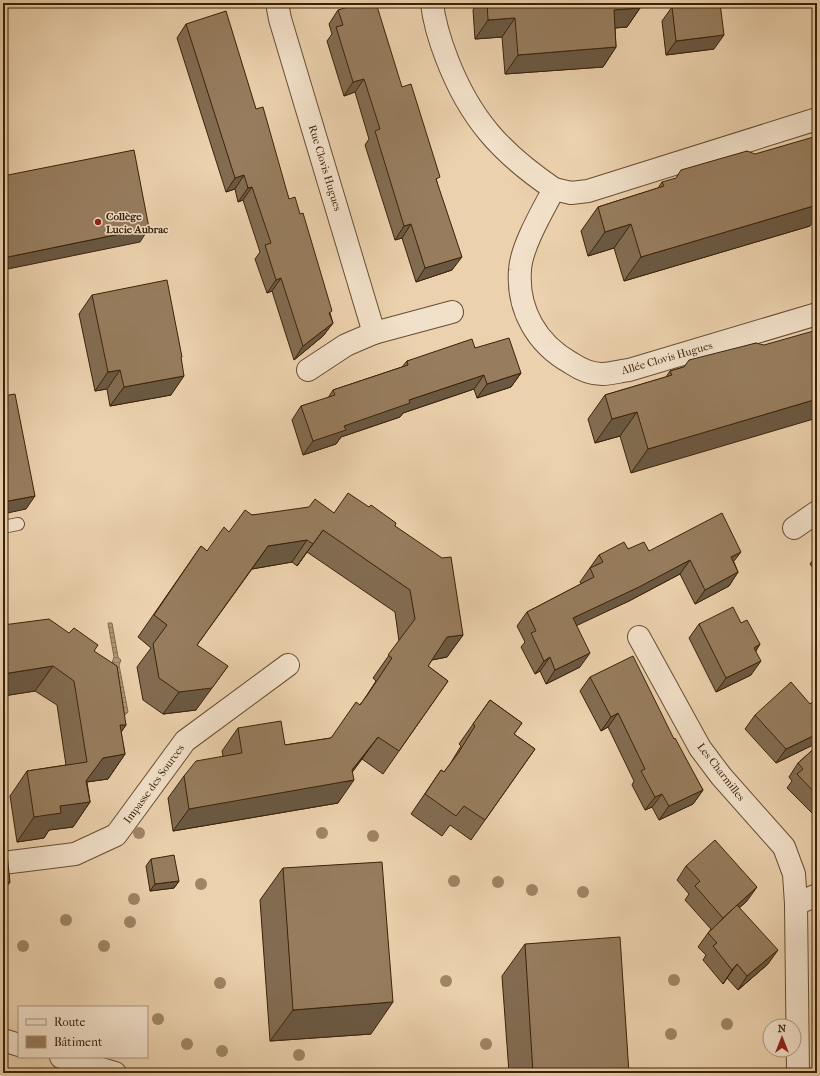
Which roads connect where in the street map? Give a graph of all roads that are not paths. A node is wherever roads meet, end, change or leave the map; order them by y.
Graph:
1 (277, 3) edge
2 (432, 3) edge
3 (817, 119) edge
4 (554, 190) junction
5 (452, 312) dead end
6 (817, 314) edge
7 (374, 333) junction
8 (308, 370) dead end
9 (817, 512) edge
10 (18, 524) dead end
11 (3, 527) edge
12 (794, 528) dead end
13 (639, 637) dead end
14 (288, 665) dead end
15 (3, 863) edge
16 (817, 895) edge
17 (796, 904) junction
18 (3, 1040) edge
19 (18, 1045) edge
20 (64, 1058) edge
21 (115, 1073) edge
22 (798, 1073) edge

1 - 7 street, Rue Clovis Hugues
2 - 4 street
3 - 4 street
4 - 6 street, Allée Clovis Hugues
5 - 7 street
7 - 8 street
9 - 12 street
10 - 11 lane
13 - 17 street, Les Charmilles
14 - 15 street, Impasse des Sources
16 - 17 street
17 - 22 street, Les Charmilles
18 - 19 street
20 - 21 street

